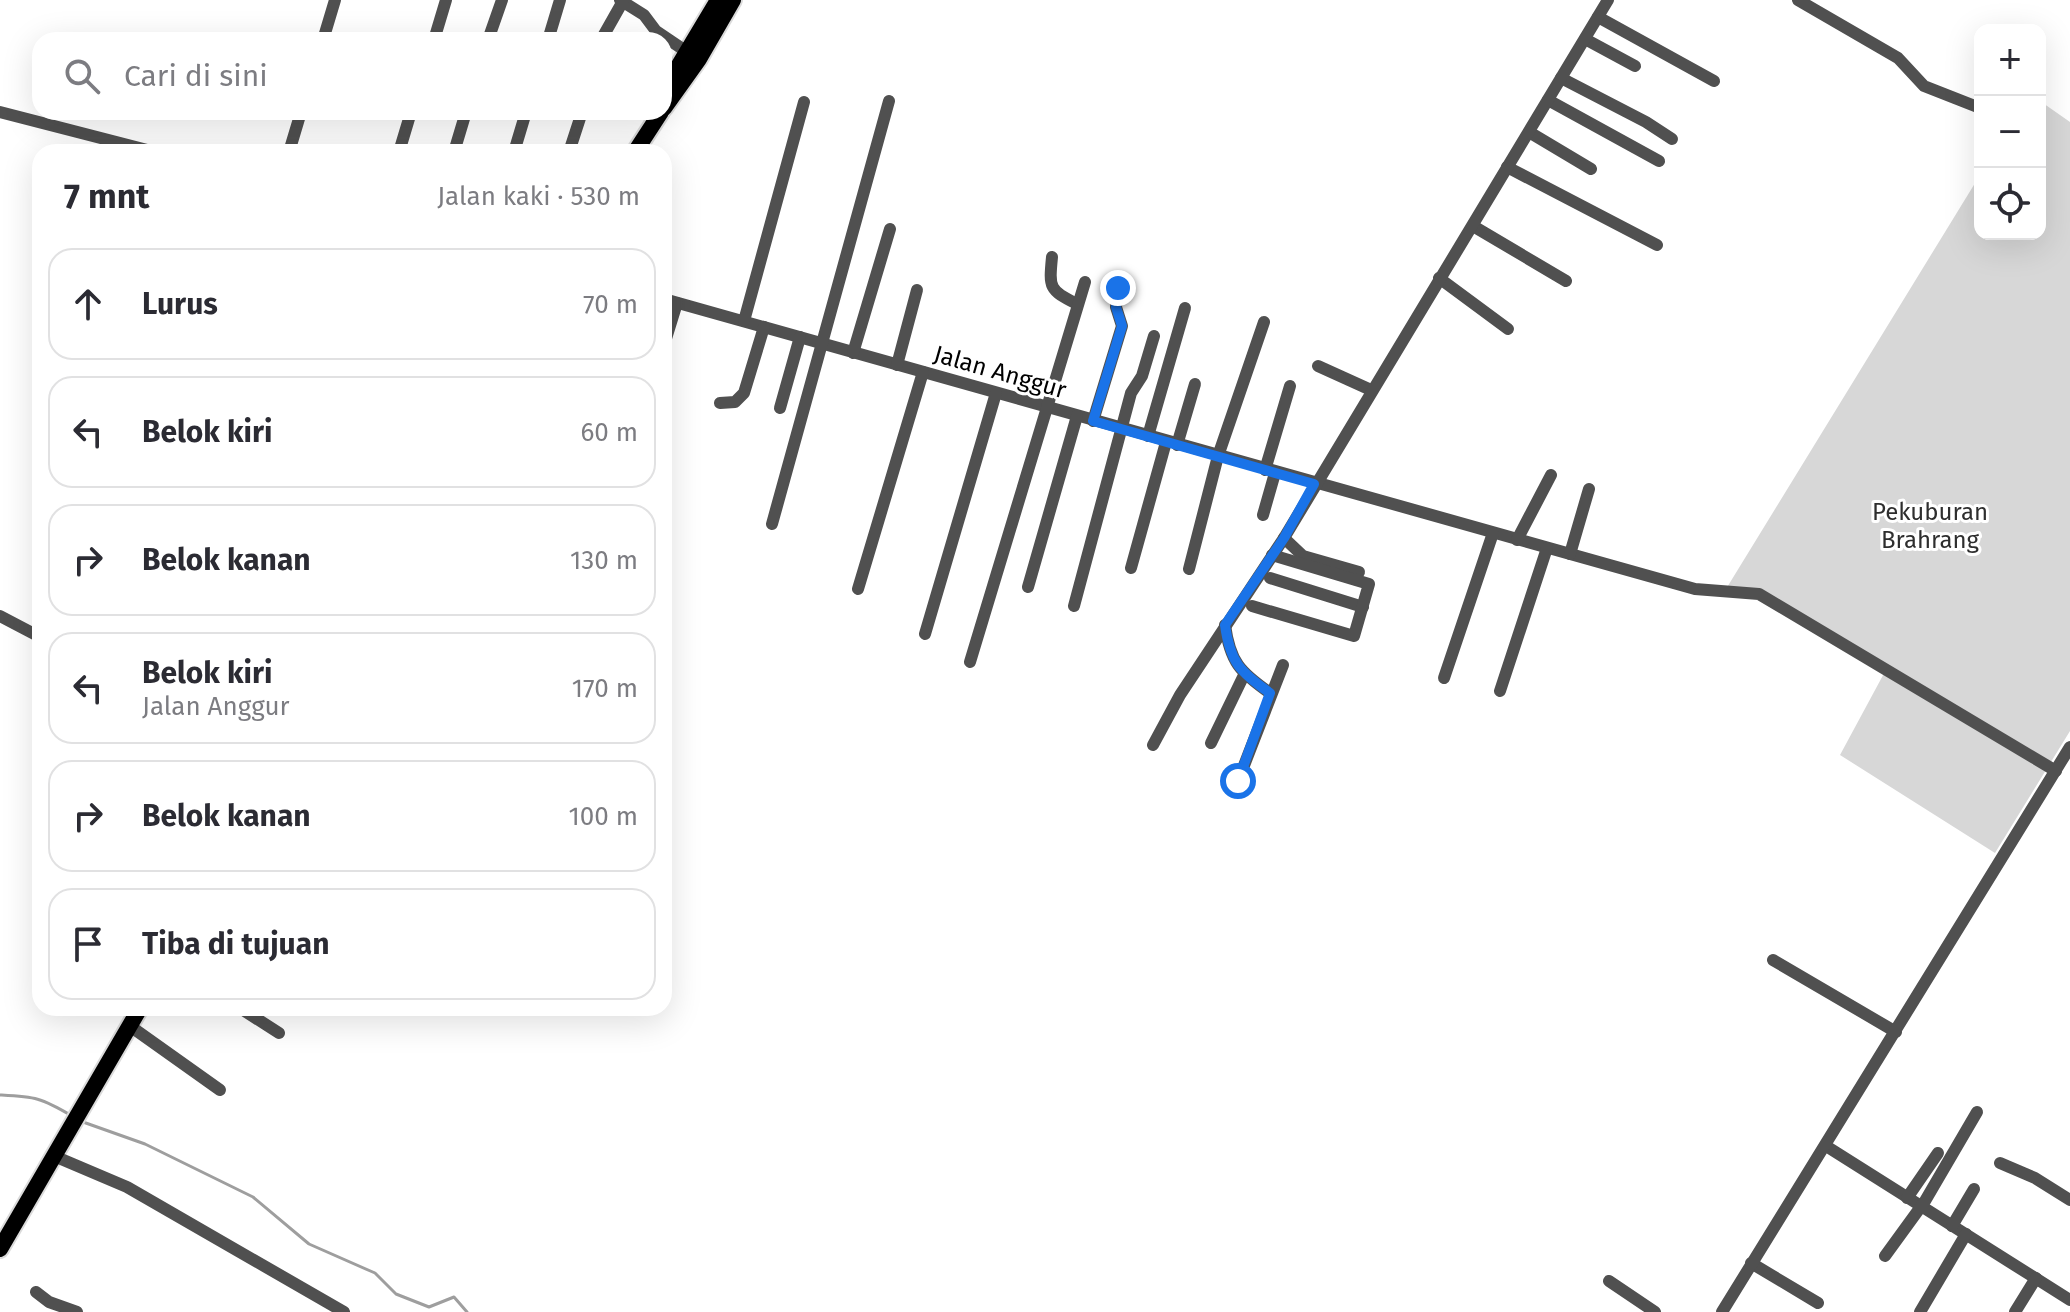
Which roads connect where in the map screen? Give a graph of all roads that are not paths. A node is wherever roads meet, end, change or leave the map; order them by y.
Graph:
1 (335, 0) edge
2 (446, 0) edge
3 (502, 0) edge
4 (560, 0) edge
5 (718, 0) edge
6 (733, 0) edge
7 (1608, 0) edge
8 (1798, 0) edge
9 (622, 1) edge
10 (1598, 17) junction
11 (325, 32) edge
12 (436, 32) edge
13 (491, 32) edge
14 (550, 32) edge
15 (605, 32) edge
16 (657, 32) edge
17 (1585, 39) junction
18 (672, 42) edge
19 (693, 56) junction
20 (1635, 66) dead end
21 (1561, 78) junction
22 (672, 81) edge
23 (1714, 81) dead end
24 (672, 94) edge
25 (1548, 100) junction
26 (889, 101) dead end
27 (804, 102) dead end
28 (1974, 106) edge
29 (0, 112) edge
30 (299, 120) edge
31 (409, 120) edge
32 (464, 120) edge
33 (524, 120) edge
34 (579, 120) edge
35 (647, 120) edge
36 (655, 120) edge
37 (1529, 132) junction
38 (1672, 139) dead end
39 (638, 141) edge
40 (110, 144) edge
41 (291, 144) edge
42 (401, 144) edge
43 (456, 144) edge
44 (516, 144) edge
45 (572, 144) edge
46 (1659, 161) dead end
47 (1507, 167) junction
48 (1591, 169) dead end
49 (1473, 226) junction
50 (890, 229) dead end
51 (1657, 245) dead end
52 (1052, 257) dead end
53 (1439, 278) junction
54 (1566, 281) dead end
55 (1085, 282) dead end
56 (1118, 288) dead end
57 (917, 290) dead end
58 (672, 301) edge
59 (1077, 304) junction
60 (1185, 308) dead end
61 (744, 321) junction
62 (1264, 322) dead end
63 (764, 327) junction
64 (1508, 329) dead end
65 (1154, 336) dead end
66 (800, 337) junction
67 (823, 344) junction
68 (853, 353) junction
69 (897, 365) junction
70 (1318, 366) dead end
71 (923, 372) junction
72 (1195, 384) dead end
73 (1290, 386) dead end
74 (1371, 390) junction
75 (996, 393) junction
76 (720, 403) dead end
77 (780, 408) dead end
78 (1048, 408) junction
79 (1077, 416) junction
80 (1093, 421) junction
81 (1124, 430) junction
82 (1148, 436) junction
83 (1172, 443) junction
84 (1218, 456) junction
85 (1270, 471) junction
86 (1551, 475) dead end
87 (1314, 484) junction
88 (1589, 489) dead end
89 (1263, 515) dead end
90 (772, 524) dead end
91 (1493, 533) junction
92 (1284, 538) junction
93 (1517, 540) junction
94 (1547, 548) junction
95 (1570, 554) junction
96 (1272, 555) junction
97 (1131, 568) dead end
98 (1189, 569) dead end
99 (1359, 572) dead end
100 (1270, 578) dead end
101 (1028, 587) dead end
102 (858, 589) dead end
103 (1074, 606) dead end
104 (1252, 606) dead end
105 (1363, 607) junction
106 (0, 616) edge
107 (1225, 625) junction
108 (32, 633) edge
109 (925, 634) dead end
110 (970, 662) dead end
111 (1283, 665) dead end
112 (1244, 675) junction
113 (1444, 678) dead end
114 (1500, 691) dead end
115 (1270, 693) junction
116 (1211, 743) dead end
117 (1153, 745) dead end
118 (2070, 747) edge
119 (2056, 771) junction
120 (1238, 781) dead end
121 (1773, 960) dead end
122 (136, 1016) edge
123 (252, 1016) edge
124 (130, 1026) junction
125 (1896, 1032) junction
126 (279, 1033) dead end
127 (220, 1090) dead end
128 (1977, 1112) dead end
129 (1826, 1146) junction
130 (1938, 1153) dead end
131 (54, 1156) junction
132 (2000, 1163) dead end
133 (1974, 1189) dead end
134 (1907, 1198) junction
135 (2070, 1200) edge
136 (1920, 1206) junction
137 (1952, 1226) junction
138 (1966, 1234) junction
139 (0, 1249) edge
140 (1885, 1256) dead end
141 (1751, 1263) junction
142 (2036, 1278) junction
143 (1609, 1281) dead end
144 (36, 1292) dead end
145 (2070, 1300) edge
146 (1818, 1303) dead end
147 (77, 1312) edge
148 (344, 1312) edge
149 (1655, 1312) edge
150 (1722, 1312) edge
151 (1920, 1312) edge
152 (2015, 1312) edge

1 - 11 street
2 - 12 street
3 - 13 street
4 - 14 street
5 - 19 main road
6 - 19 main road
7 - 10 street
8 - 28 street
9 - 15 street
9 - 16 street
10 - 17 street
10 - 23 street
17 - 20 street
17 - 21 street
18 - 19 street
19 - 22 main road
19 - 24 main road
21 - 25 street
21 - 38 street
25 - 37 street
25 - 46 street
26 - 67 street
27 - 61 street
29 - 40 street
30 - 41 street
31 - 42 street
32 - 43 street
33 - 44 street
34 - 45 street
35 - 39 main road
36 - 39 main road
37 - 47 street
37 - 48 street
47 - 49 street
47 - 51 street
49 - 53 street
49 - 54 street
50 - 68 street
52 - 59 street
53 - 64 street
53 - 74 street
55 - 59 street
56 - 80 street
57 - 69 street
58 - 61 street, Jalan Anggur
59 - 78 street
60 - 82 street
61 - 63 street, Jalan Anggur
62 - 84 street
63 - 66 street, Jalan Anggur
63 - 76 street
65 - 81 street
66 - 67 street, Jalan Anggur
66 - 77 street
67 - 68 street, Jalan Anggur
67 - 90 street
68 - 69 street, Jalan Anggur
69 - 71 street, Jalan Anggur
70 - 74 street
71 - 75 street, Jalan Anggur
71 - 102 street
72 - 83 street
73 - 85 street
74 - 87 street
75 - 78 street, Jalan Anggur
75 - 109 street
78 - 79 street, Jalan Anggur
78 - 110 street
79 - 80 street, Jalan Anggur
79 - 101 street
80 - 81 street, Jalan Anggur
81 - 82 street, Jalan Anggur
81 - 103 street
82 - 83 street, Jalan Anggur
83 - 84 street, Jalan Anggur
83 - 97 street
84 - 85 street, Jalan Anggur
84 - 98 street
85 - 87 street, Jalan Anggur
85 - 89 street
86 - 93 street
87 - 91 street, Jalan Anggur
87 - 92 street
88 - 95 street
91 - 93 street, Jalan Anggur
91 - 113 street
92 - 96 street
92 - 99 street
93 - 94 street, Jalan Anggur
94 - 95 street, Jalan Anggur
94 - 114 street
95 - 119 street, Jalan Anggur
96 - 105 street
96 - 107 street
100 - 105 street
104 - 105 street
106 - 108 street
107 - 112 street
107 - 117 street
111 - 115 street
112 - 115 street
112 - 116 street
115 - 120 street
118 - 119 street
119 - 125 street
121 - 125 street
122 - 124 main road
123 - 126 street
124 - 127 street
124 - 131 main road
125 - 129 street
128 - 136 street
129 - 134 street
129 - 141 street
130 - 134 street
131 - 139 main road
131 - 148 street
132 - 135 street
133 - 137 street
134 - 136 street
136 - 137 street
136 - 140 street
137 - 138 street
138 - 142 street
138 - 151 street
141 - 146 street
141 - 150 street
142 - 145 street
142 - 152 street
143 - 149 street
144 - 147 street

